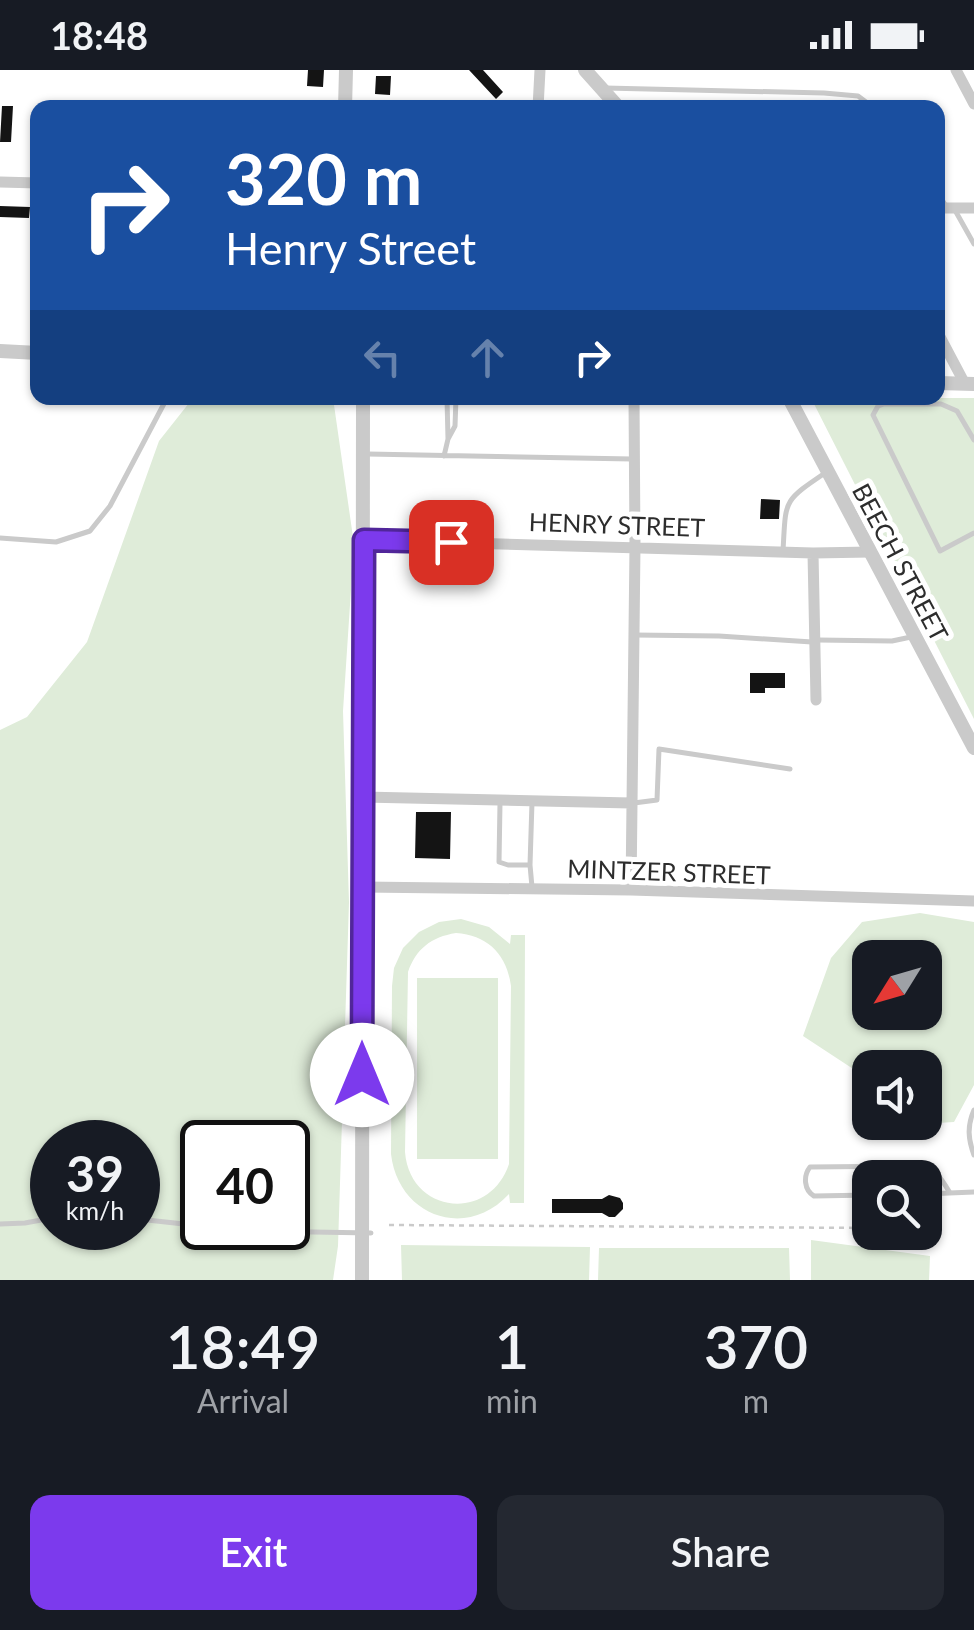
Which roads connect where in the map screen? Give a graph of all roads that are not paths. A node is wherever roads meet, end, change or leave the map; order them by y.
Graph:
1 (346, 70) edge
2 (540, 70) edge
3 (585, 70) edge
4 (956, 70) edge
5 (602, 88) junction
6 (345, 100) edge
7 (538, 100) edge
8 (612, 100) edge
9 (863, 100) edge
10 (974, 104) edge
11 (0, 182) edge
12 (30, 182) edge
13 (946, 208) edge
14 (974, 208) edge
15 (974, 244) edge
16 (945, 344) edge
17 (0, 351) edge
18 (30, 353) edge
19 (969, 384) edge
20 (163, 405) edge
21 (363, 405) edge
22 (447, 405) edge
23 (456, 405) edge
24 (634, 405) edge
25 (793, 405) edge
26 (881, 405) edge
27 (943, 405) edge
28 (448, 440) junction
29 (974, 440) edge
30 (364, 454) junction
31 (444, 456) junction
32 (635, 459) junction
33 (828, 472) junction
34 (974, 533) edge
35 (0, 538) edge
36 (364, 540) junction
37 (636, 546) junction
38 (783, 552) junction
39 (813, 552) junction
40 (870, 552) junction
41 (634, 635) junction
42 (915, 636) junction
43 (815, 641) junction
44 (816, 700) dead end
45 (974, 748) edge
46 (790, 769) dead end
47 (363, 797) junction
48 (500, 800) junction
49 (532, 800) junction
50 (632, 803) junction
51 (530, 865) junction
52 (362, 887) junction
53 (532, 889) junction
54 (631, 890) junction
55 (974, 901) edge
56 (974, 1110) edge
57 (974, 1155) edge
58 (852, 1167) edge
59 (942, 1180) edge
60 (974, 1192) edge
61 (942, 1193) edge
62 (950, 1193) junction
63 (852, 1195) edge
64 (30, 1222) edge
65 (0, 1224) edge
66 (310, 1232) edge
67 (367, 1232) junction
68 (362, 1280) edge

1 - 6 street
2 - 7 street
3 - 5 street
4 - 10 street
5 - 8 street
5 - 9 lane
11 - 12 street
13 - 14 street
13 - 15 lane
16 - 19 street
17 - 18 street
20 - 35 lane
21 - 30 street
22 - 28 lane
23 - 28 lane
24 - 32 street
25 - 33 street, BEECH STREET
26 - 34 lane
27 - 29 lane
28 - 31 lane
30 - 31 lane
30 - 36 street
31 - 32 lane
32 - 37 street
33 - 38 lane
33 - 40 street, BEECH STREET
36 - 37 street, HENRY STREET
36 - 47 street
37 - 38 street, HENRY STREET
37 - 41 street
38 - 39 street, HENRY STREET
39 - 40 street, HENRY STREET
39 - 43 street
40 - 42 street, BEECH STREET
41 - 43 lane
41 - 50 street
42 - 43 lane
42 - 45 street, BEECH STREET
43 - 44 street
46 - 50 lane
47 - 48 street
47 - 52 street
48 - 49 street
48 - 51 lane
49 - 50 street
49 - 51 lane
50 - 54 street
51 - 53 lane
52 - 53 street, MINTZER STREET
52 - 67 street
53 - 54 street, MINTZER STREET
54 - 55 street, MINTZER STREET
56 - 57 lane
58 - 63 lane
59 - 62 lane
60 - 62 lane
61 - 62 lane
64 - 65 lane
66 - 67 lane
67 - 68 street

